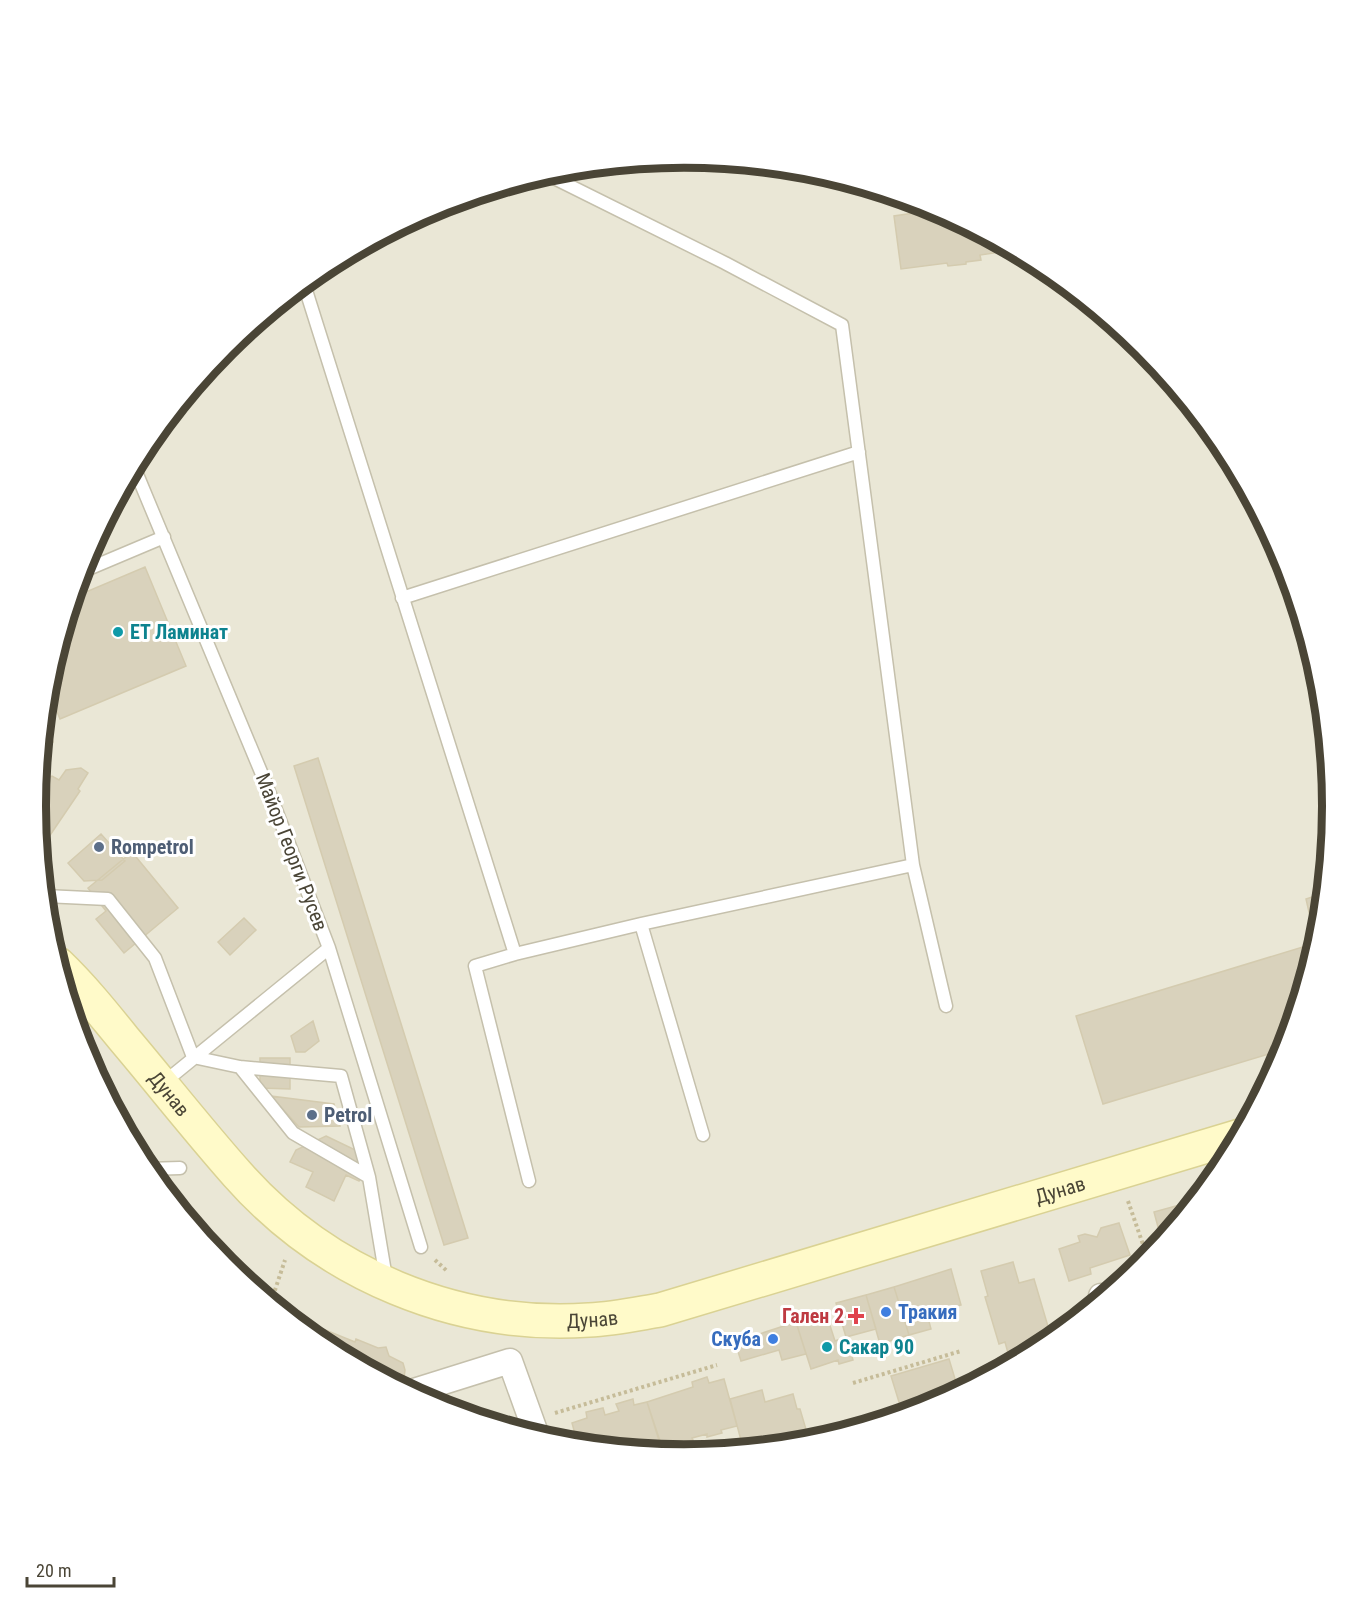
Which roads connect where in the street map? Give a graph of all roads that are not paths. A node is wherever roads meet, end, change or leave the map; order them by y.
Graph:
1 (560, 181) edge
2 (307, 292) edge
3 (858, 452) junction
4 (138, 477) edge
5 (164, 537) junction
6 (93, 567) edge
7 (402, 598) junction
8 (913, 866) junction
9 (53, 896) edge
10 (641, 924) junction
11 (329, 948) junction
12 (515, 954) junction
13 (69, 976) edge
14 (945, 1006) dead end
15 (193, 1057) junction
16 (240, 1067) junction
17 (162, 1084) junction
18 (704, 1134) dead end
19 (1229, 1139) edge
20 (180, 1168) dead end
21 (159, 1169) edge
22 (369, 1177) junction
23 (529, 1180) dead end
24 (421, 1247) dead end
25 (387, 1285) junction
26 (423, 1388) edge
27 (533, 1426) edge

1 - 3 lane
2 - 7 lane
3 - 7 lane
3 - 8 lane
4 - 5 lane, Майор Георги Русев
5 - 6 lane
5 - 11 lane, Майор Георги Русев
7 - 12 lane
8 - 10 lane
8 - 14 lane
9 - 15 lane
10 - 12 lane
10 - 18 lane
11 - 15 lane
11 - 24 lane, Майор Георги Русев
12 - 23 lane
13 - 17 main road, Дунав
15 - 16 lane
15 - 17 lane
16 - 22 lane
16 - 22 lane
17 - 25 main road, Дунав
19 - 25 main road, Дунав
20 - 21 lane
22 - 25 lane
26 - 27 street

